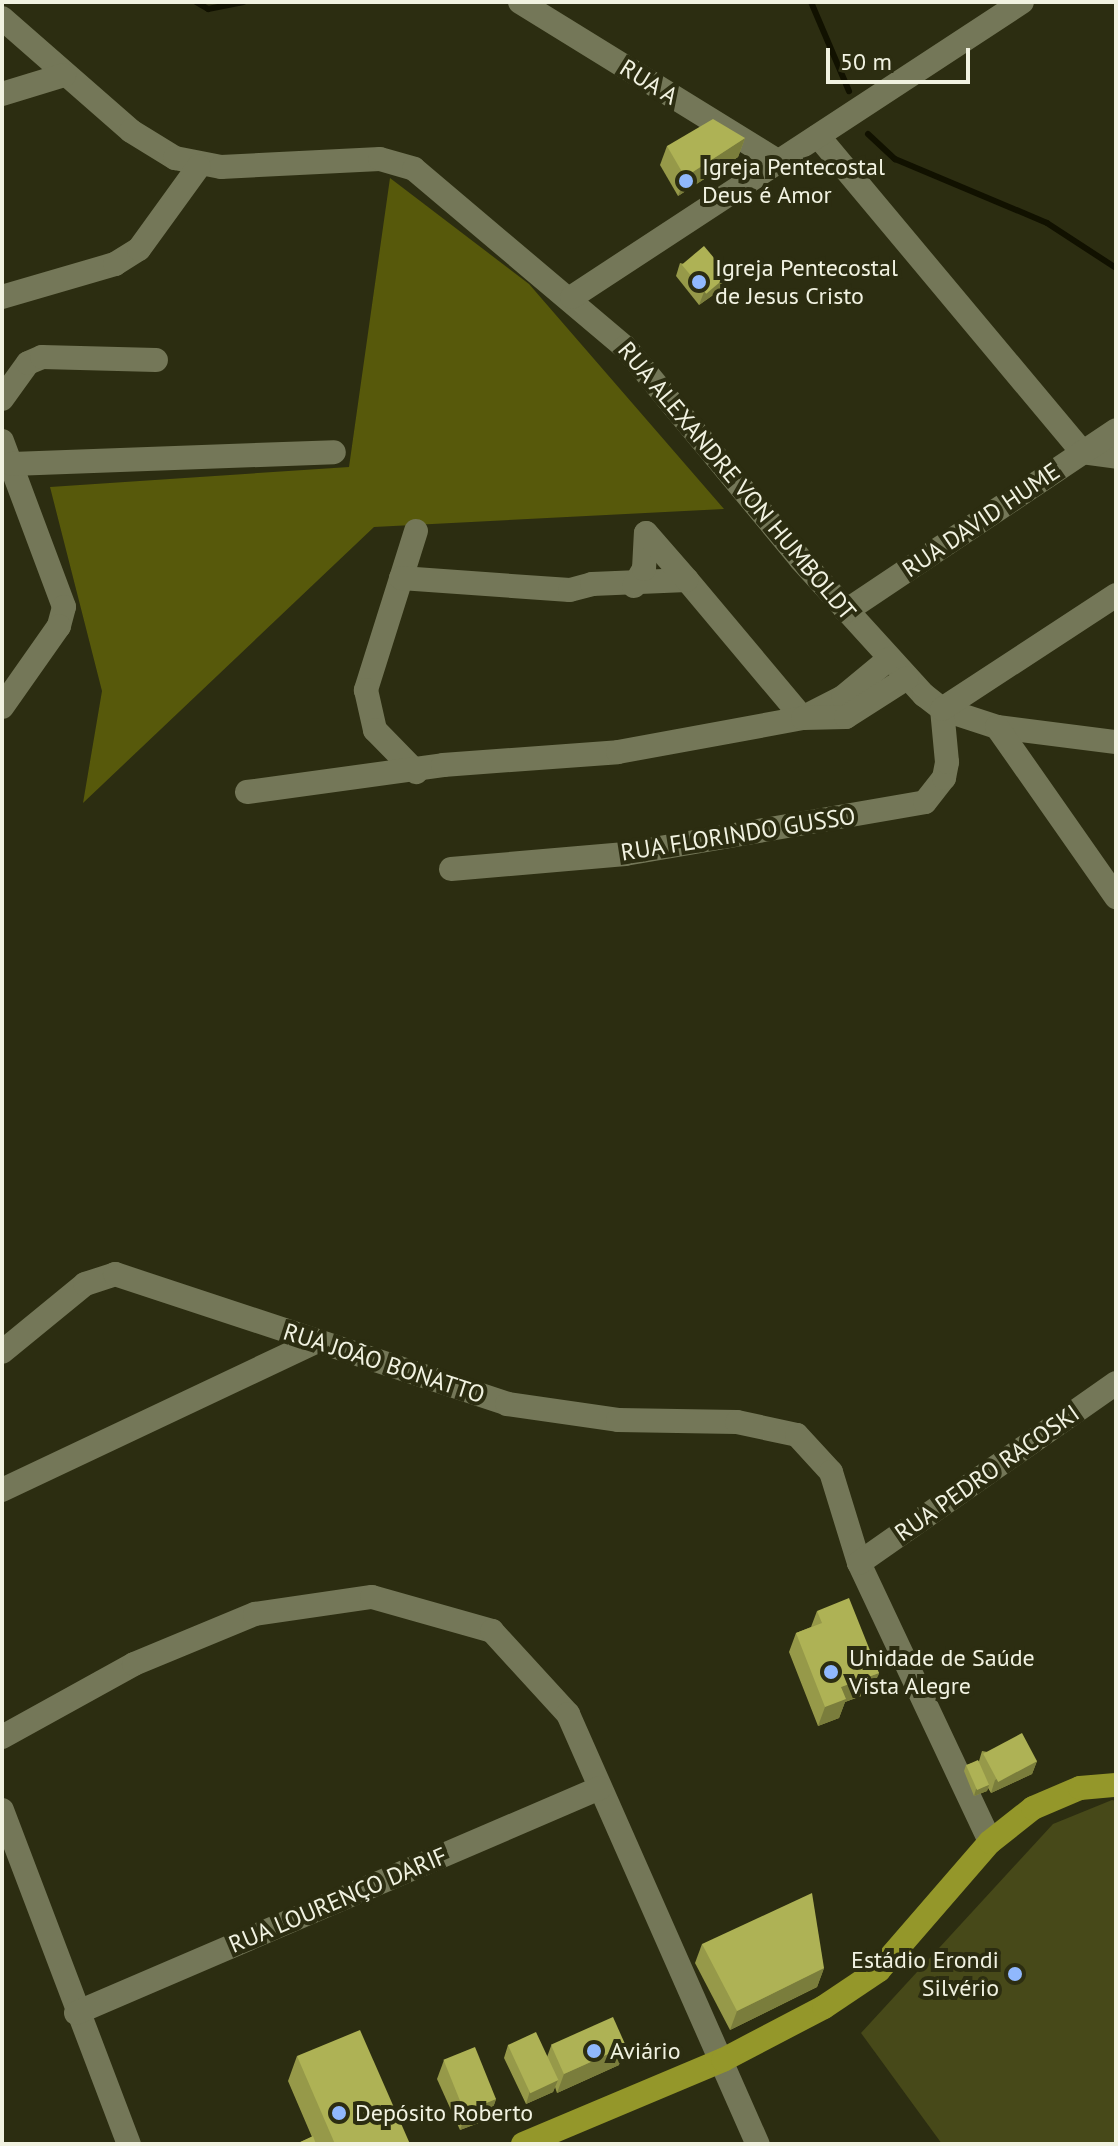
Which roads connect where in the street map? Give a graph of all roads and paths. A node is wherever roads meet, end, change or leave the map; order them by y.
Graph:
1 (520, 2) edge
2 (1022, 2) edge
3 (2, 18) edge
4 (64, 75) junction
5 (2, 94) edge
6 (818, 136) junction
7 (779, 162) junction
8 (199, 166) junction
9 (2, 297) edge
10 (572, 297) junction
11 (156, 360) dead end
12 (2, 399) edge
13 (1116, 430) edge
14 (2, 441) edge
15 (334, 452) dead end
16 (1082, 452) junction
17 (1116, 457) edge
18 (12, 464) junction
19 (416, 531) dead end
20 (401, 578) junction
21 (687, 580) junction
22 (634, 586) junction
23 (1116, 595) edge
24 (846, 611) junction
25 (889, 659) junction
26 (907, 678) junction
27 (2, 707) edge
28 (942, 709) junction
29 (803, 718) junction
30 (997, 727) junction
31 (1116, 742) edge
32 (416, 772) junction
33 (247, 792) dead end
34 (451, 869) dead end
35 (1116, 897) edge
36 (317, 1341) junction
37 (2, 1352) edge
38 (1116, 1383) edge
39 (2, 1490) edge
40 (859, 1563) junction
41 (2, 1737) edge
42 (1116, 1785) edge
43 (600, 1788) junction
44 (2, 1810) edge
45 (990, 1842) junction
46 (76, 2013) junction
47 (723, 2060) junction
48 (129, 2144) edge
49 (523, 2144) edge
50 (758, 2144) edge

1 - 7 street, RUA A
2 - 6 street
3 - 4 street, RUA ALEXANDRE VON HUMBOLDT
4 - 5 street
4 - 8 street, RUA ALEXANDRE VON HUMBOLDT
6 - 7 street
6 - 16 street
7 - 10 street
8 - 9 street
8 - 10 street, RUA ALEXANDRE VON HUMBOLDT
10 - 24 street, RUA ALEXANDRE VON HUMBOLDT
11 - 12 street
13 - 16 street, RUA DAVID HUME
14 - 18 street
15 - 18 street
16 - 17 street
16 - 24 street, RUA DAVID HUME
18 - 27 street
19 - 20 street
20 - 22 street
20 - 32 street
21 - 22 street
21 - 22 street
21 - 29 street
23 - 28 street
24 - 25 street, RUA ALEXANDRE VON HUMBOLDT
25 - 26 street, RUA ALEXANDRE VON HUMBOLDT
25 - 29 street
26 - 28 street, RUA ALEXANDRE VON HUMBOLDT
26 - 29 street
28 - 30 street, RUA ALEXANDRE VON HUMBOLDT
28 - 34 street, RUA FLORINDO GUSSO
29 - 32 street
30 - 31 street, RUA ALEXANDRE VON HUMBOLDT
30 - 35 street
32 - 33 street
36 - 37 street, RUA JOÃO BONATTO
36 - 39 street
36 - 40 street, RUA JOÃO BONATTO
38 - 40 street, RUA PEDRO RACOSKI
40 - 45 street
41 - 43 street
42 - 45 main road
43 - 46 street, RUA LOURENÇO DARIF
43 - 47 street
44 - 46 street
45 - 47 main road
46 - 48 street
47 - 49 main road
47 - 50 street

